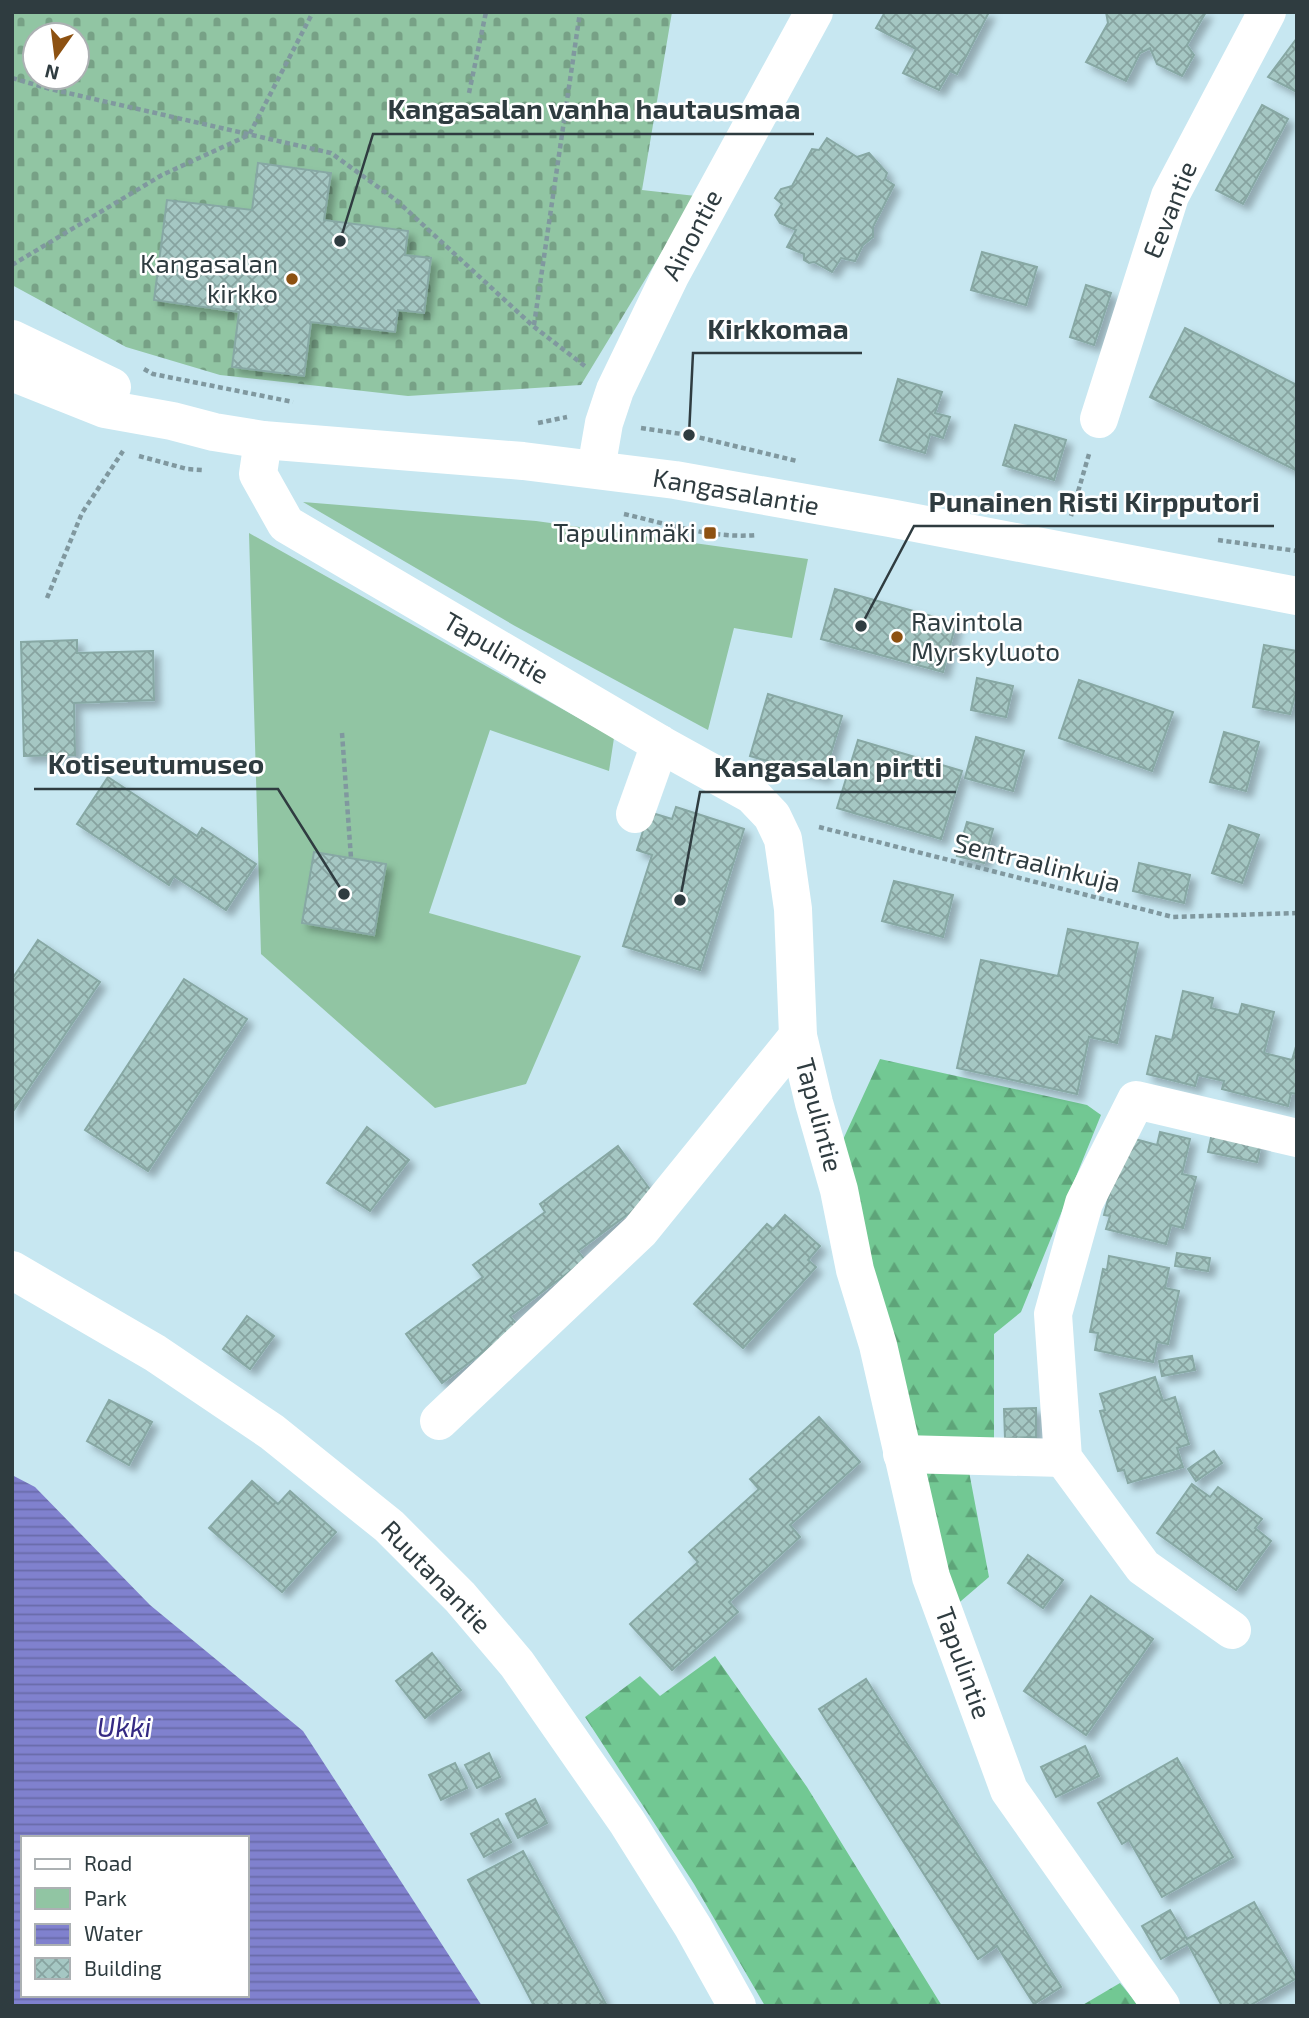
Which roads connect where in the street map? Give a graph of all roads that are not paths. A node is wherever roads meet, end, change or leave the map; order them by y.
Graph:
1 (814, 12) edge
2 (1267, 12) edge
3 (12, 339) edge
4 (12, 372) edge
5 (1099, 419) road end
6 (172, 421) junction
7 (261, 457) junction
8 (596, 469) junction
9 (1297, 596) edge
10 (660, 744) junction
11 (635, 814) dead end
12 (798, 1036) junction
13 (1297, 1138) edge
14 (12, 1270) edge
15 (439, 1422) dead end
16 (902, 1454) junction
17 (1063, 1458) junction
18 (1232, 1630) dead end
19 (737, 2006) edge
20 (1161, 2006) edge

1 - 8 street, Ainontie
2 - 5 street, Eevantie
3 - 6 street, Kangasalantie
4 - 6 street, Kangasalantie
6 - 7 street, Kangasalantie
7 - 8 street, Kangasalantie
7 - 10 street, Tapulintie
8 - 9 street, Kangasalantie
10 - 11 street
10 - 12 street, Tapulintie
12 - 15 street
12 - 16 street, Tapulintie
13 - 17 street
14 - 19 street, Ruutanantie
16 - 17 street
16 - 20 street, Tapulintie
17 - 18 street

